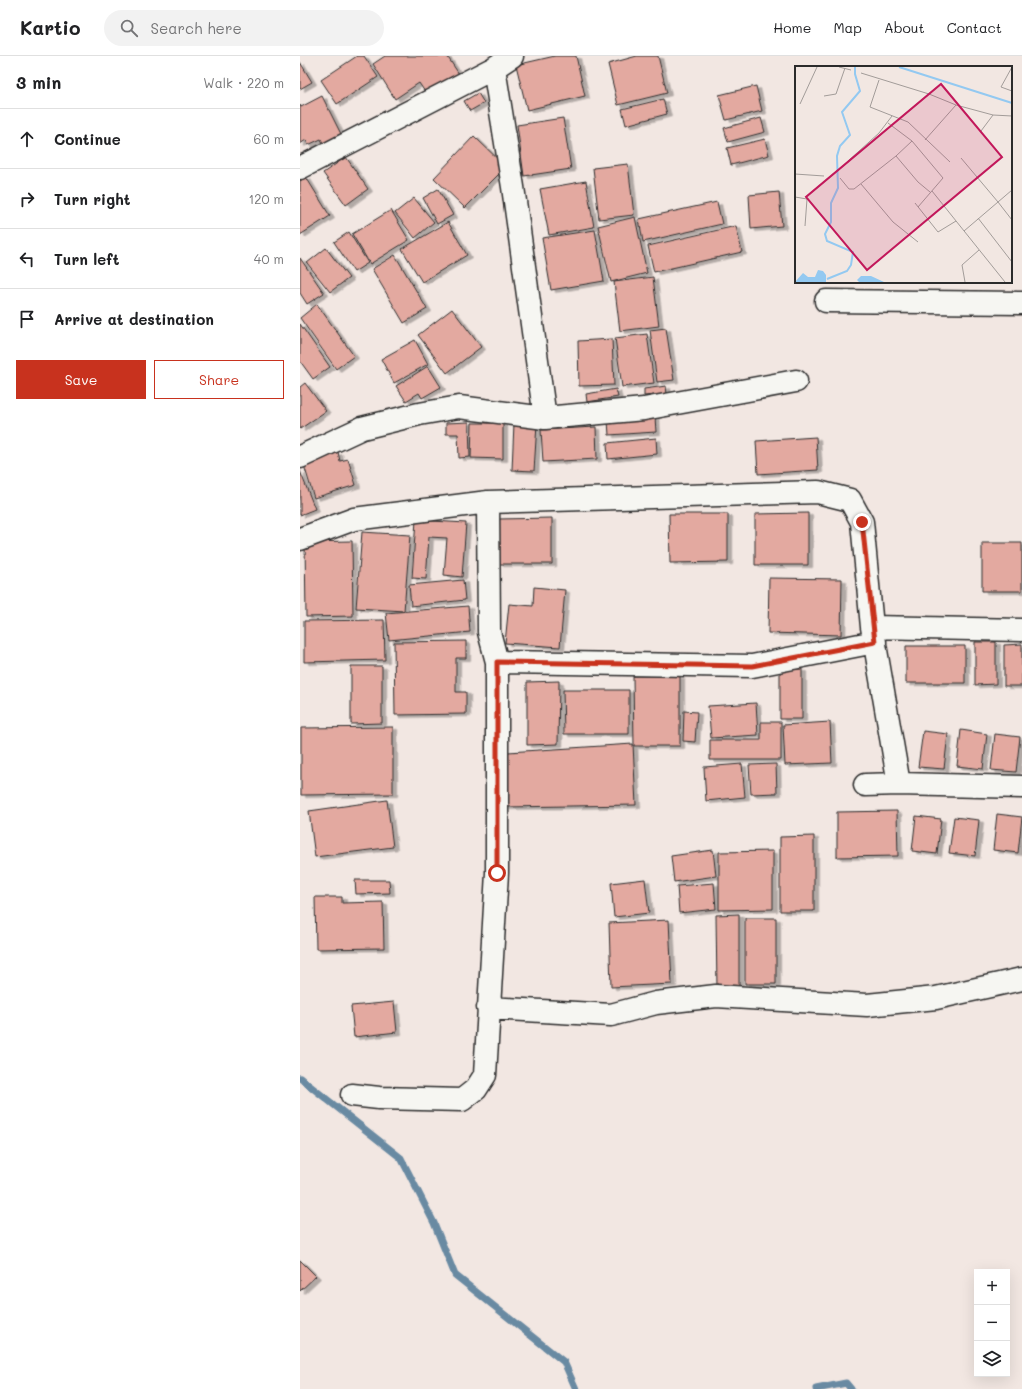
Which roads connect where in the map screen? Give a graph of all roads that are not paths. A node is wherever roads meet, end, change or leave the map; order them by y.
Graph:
1 (512, 56) edge
2 (494, 68) junction
3 (300, 168) edge
4 (826, 301) dead end
5 (1022, 304) edge
6 (796, 381) dead end
7 (545, 418) junction
8 (300, 457) edge
9 (488, 502) junction
10 (300, 539) edge
11 (1022, 630) edge
12 (874, 634) junction
13 (497, 662) junction
14 (899, 784) junction
15 (865, 785) dead end
16 (1022, 787) edge
17 (1022, 979) edge
18 (488, 1008) junction
19 (352, 1095) dead end

1 - 2 street
2 - 3 street
2 - 7 street
4 - 5 street
6 - 7 street
7 - 8 street
9 - 10 street
9 - 12 street
9 - 13 street
11 - 12 street
12 - 13 street
12 - 14 street
13 - 18 street
14 - 15 street
14 - 16 street
17 - 18 street
18 - 19 street

